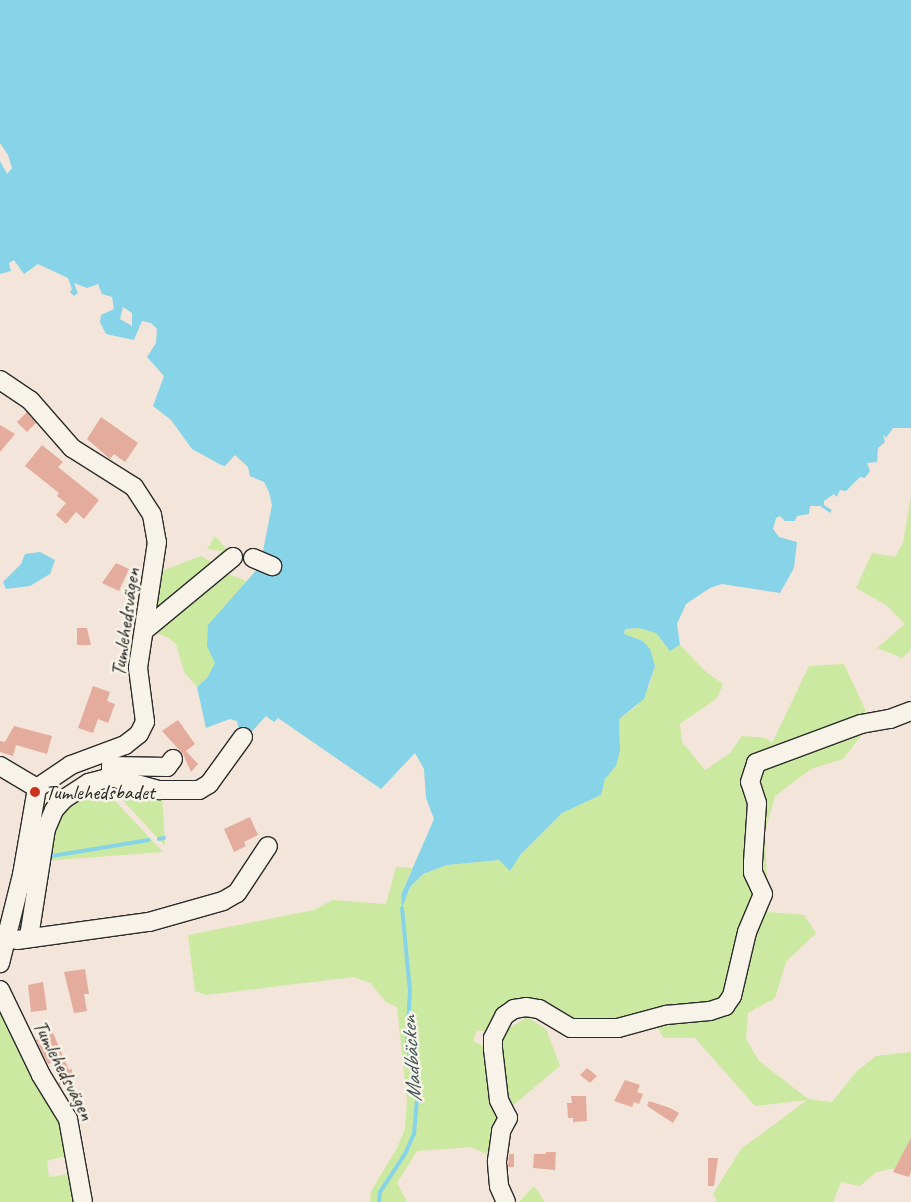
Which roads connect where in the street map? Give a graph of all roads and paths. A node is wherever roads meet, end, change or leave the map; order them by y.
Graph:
1 (0, 380) edge
2 (233, 557) dead end
3 (253, 558) dead end
4 (272, 566) dead end
5 (146, 628) junction
6 (911, 710) edge
7 (243, 737) dead end
8 (174, 759) dead end
9 (0, 766) edge
10 (111, 776) junction
11 (37, 788) junction
12 (268, 846) dead end
13 (28, 937) junction
14 (4, 938) edge
15 (0, 964) edge
16 (0, 990) edge
17 (83, 1202) edge
18 (506, 1202) edge

1 - 5 street, Tumlehedsvägen
2 - 5 street
3 - 4 street
5 - 11 street, Tumlehedsvägen
6 - 18 street
7 - 10 street
8 - 10 street
9 - 11 street
10 - 13 street
11 - 14 street
12 - 13 street
13 - 14 street
14 - 15 street
16 - 17 street, Tumlehedsvägen

